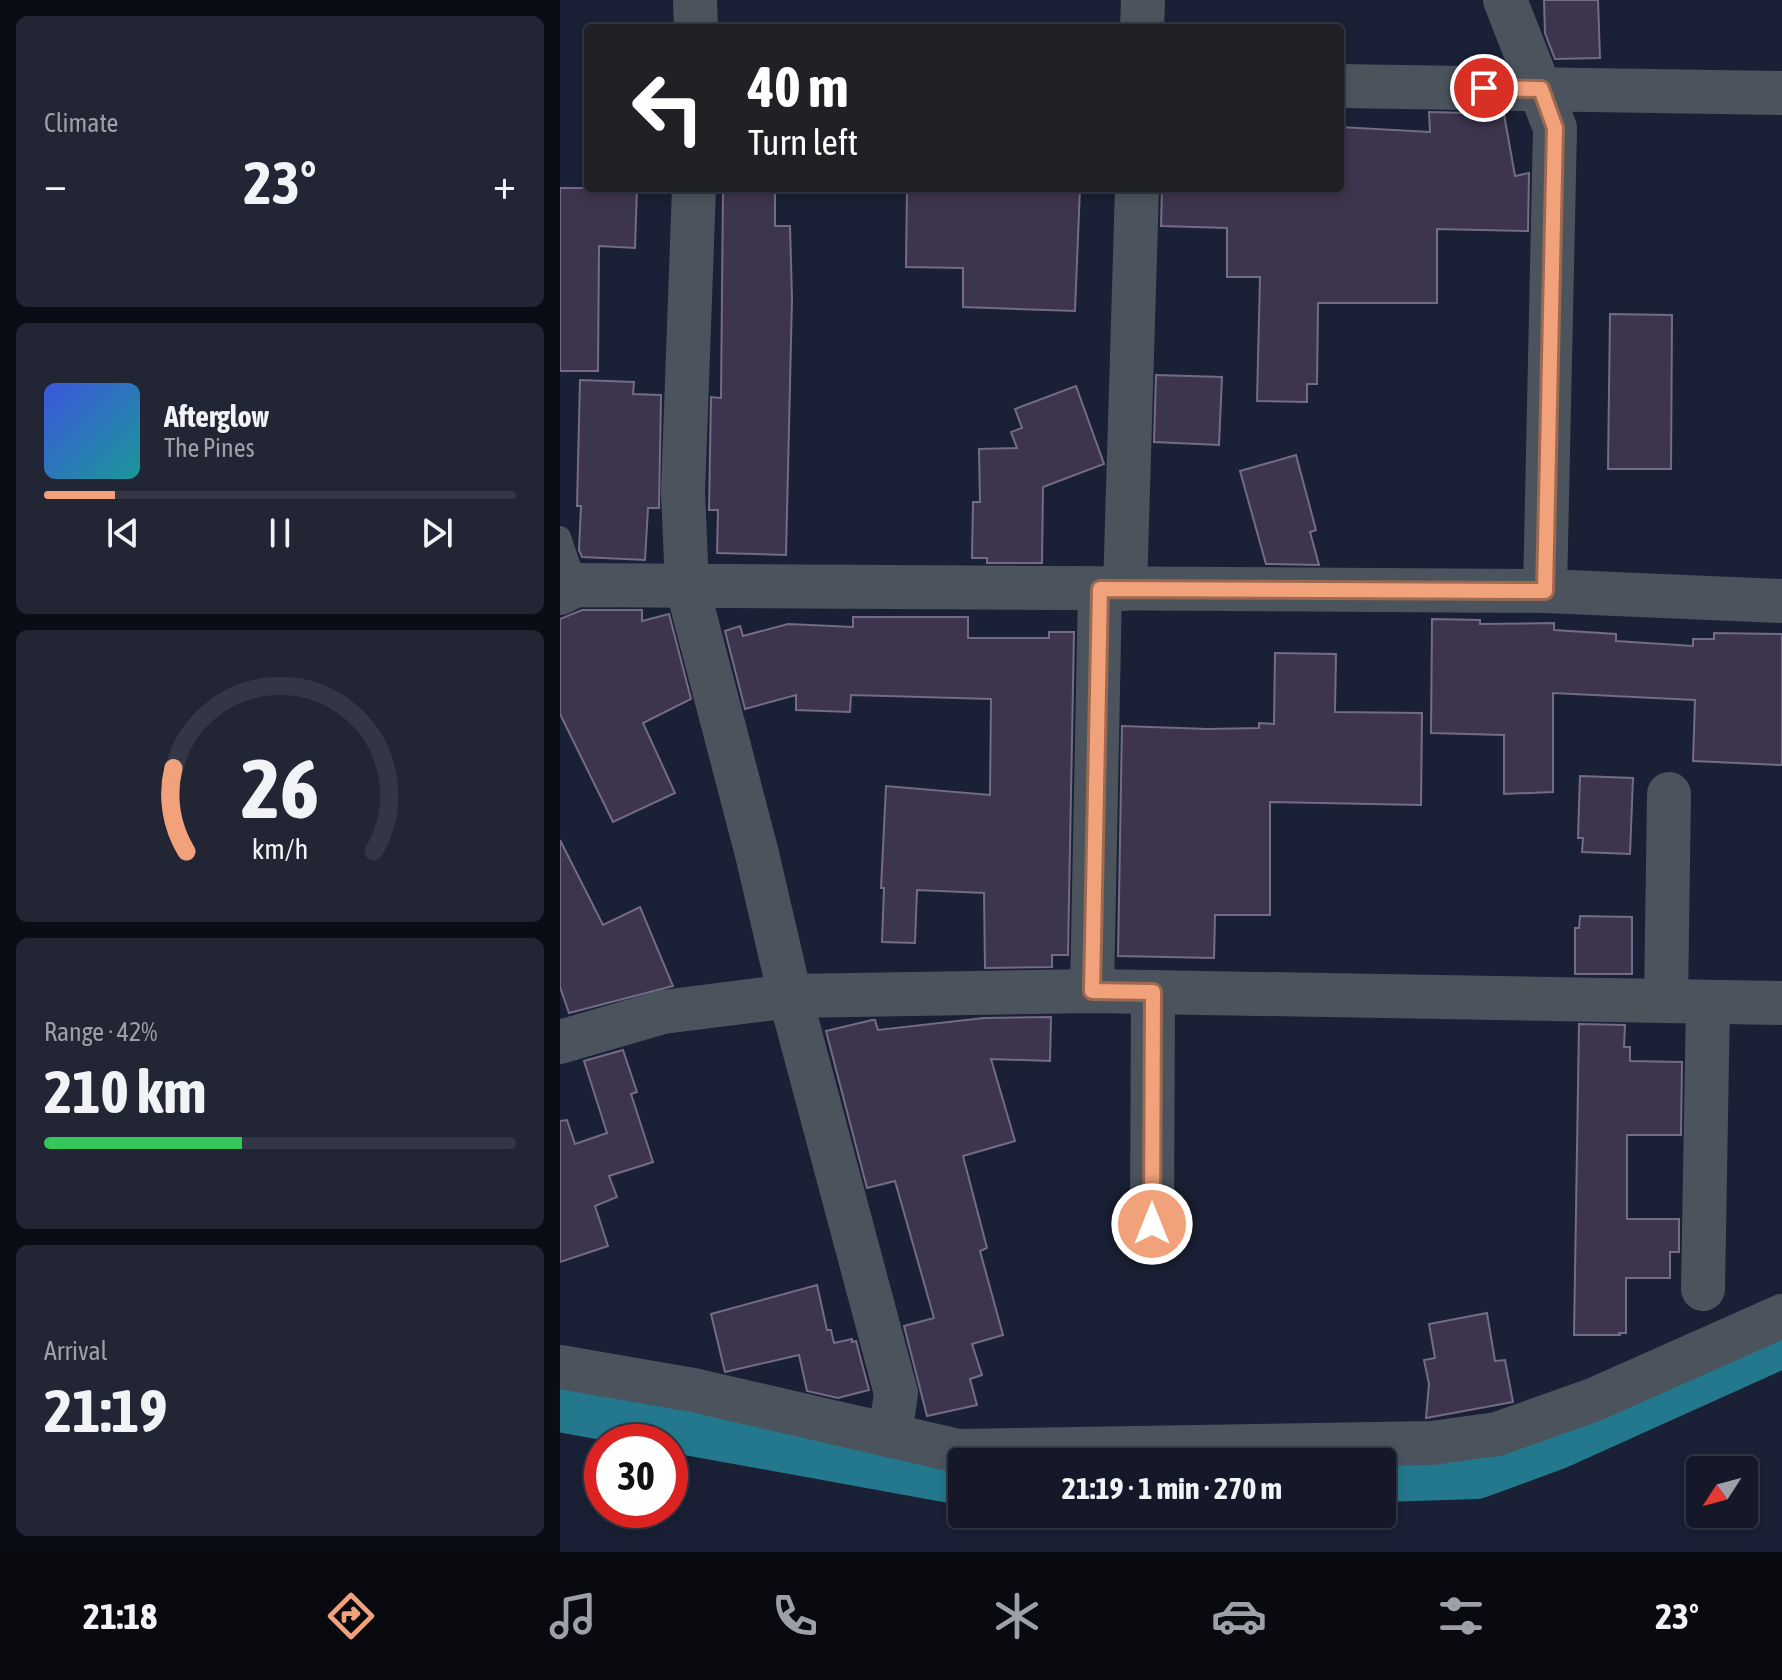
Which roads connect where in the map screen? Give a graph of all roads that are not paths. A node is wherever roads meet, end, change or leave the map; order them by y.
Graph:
1 (695, 0) edge
2 (1143, 0) edge
3 (1505, 0) edge
4 (696, 24) edge
5 (1142, 24) edge
6 (1344, 86) edge
7 (1541, 89) junction
8 (1782, 93) edge
9 (694, 192) edge
10 (1137, 192) edge
11 (560, 537) edge
12 (687, 586) junction
13 (568, 589) edge
14 (1113, 589) junction
15 (1545, 591) junction
16 (1782, 601) edge
17 (1669, 794) dead end
18 (1092, 991) junction
19 (1153, 992) junction
20 (790, 996) junction
21 (1687, 1002) junction
22 (1782, 1003) edge
23 (560, 1042) edge
24 (1152, 1224) dead end
25 (1703, 1289) dead end
26 (1782, 1316) edge
27 (560, 1367) edge
28 (890, 1436) junction

1 - 4 street
2 - 5 street
3 - 7 street
6 - 7 street
7 - 8 street
7 - 15 street
9 - 12 street
10 - 14 street
11 - 13 lane
12 - 13 street
12 - 14 street
12 - 20 street
14 - 15 street
14 - 18 street
15 - 16 street
17 - 21 street
18 - 19 street
18 - 20 street
19 - 21 street
19 - 24 street
20 - 23 street
20 - 28 street
21 - 22 street
21 - 25 street
26 - 28 street
27 - 28 street

